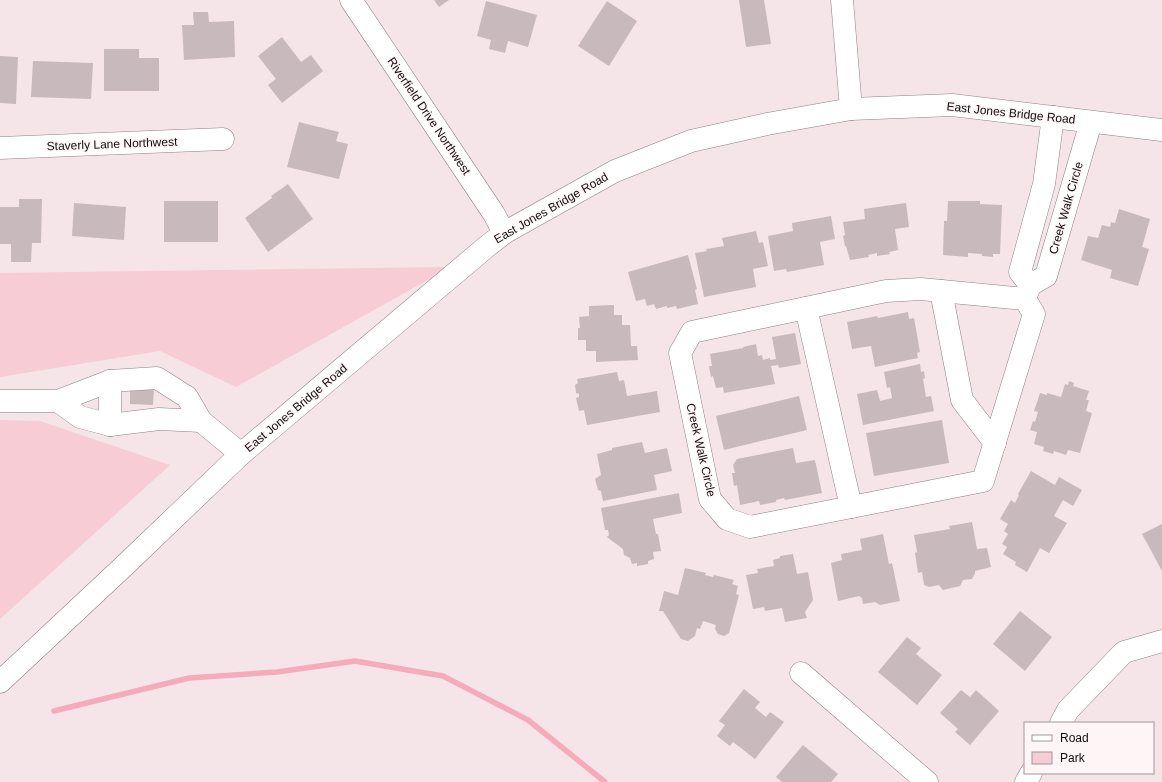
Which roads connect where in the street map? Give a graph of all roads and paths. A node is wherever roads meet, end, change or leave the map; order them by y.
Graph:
1 (351, 0) edge
2 (842, 0) edge
3 (851, 109) junction
4 (1053, 117) junction
5 (1091, 122) junction
6 (1162, 130) edge
7 (224, 139) dead end
8 (0, 148) edge
9 (504, 233) junction
10 (941, 291) junction
11 (1028, 292) junction
12 (806, 308) junction
13 (110, 381) junction
14 (0, 401) edge
15 (58, 401) junction
16 (201, 421) junction
17 (110, 425) junction
18 (995, 443) junction
19 (242, 454) junction
20 (851, 507) junction
21 (1162, 641) edge
22 (801, 673) dead end
23 (0, 682) edge
24 (1062, 722) edge
25 (927, 782) edge

1 - 9 street, Riverfield Drive Northwest
2 - 3 street
3 - 4 street, East Jones Bridge Road
3 - 9 street, East Jones Bridge Road
4 - 5 street, East Jones Bridge Road
4 - 11 street, Creek Walk Circle
5 - 6 street, East Jones Bridge Road
5 - 11 street, Creek Walk Circle
7 - 8 street, Staverly Lane Northwest
9 - 19 street, East Jones Bridge Road
10 - 11 street, Creek Walk Circle
10 - 12 street, Creek Walk Circle
10 - 18 street
11 - 18 street, Creek Walk Circle
12 - 20 street
12 - 20 street, Creek Walk Circle
13 - 15 street
13 - 16 street
13 - 17 street
14 - 15 street
15 - 17 street
16 - 17 street
16 - 19 street
18 - 20 street, Creek Walk Circle
19 - 23 street, East Jones Bridge Road
21 - 24 street
22 - 25 street

